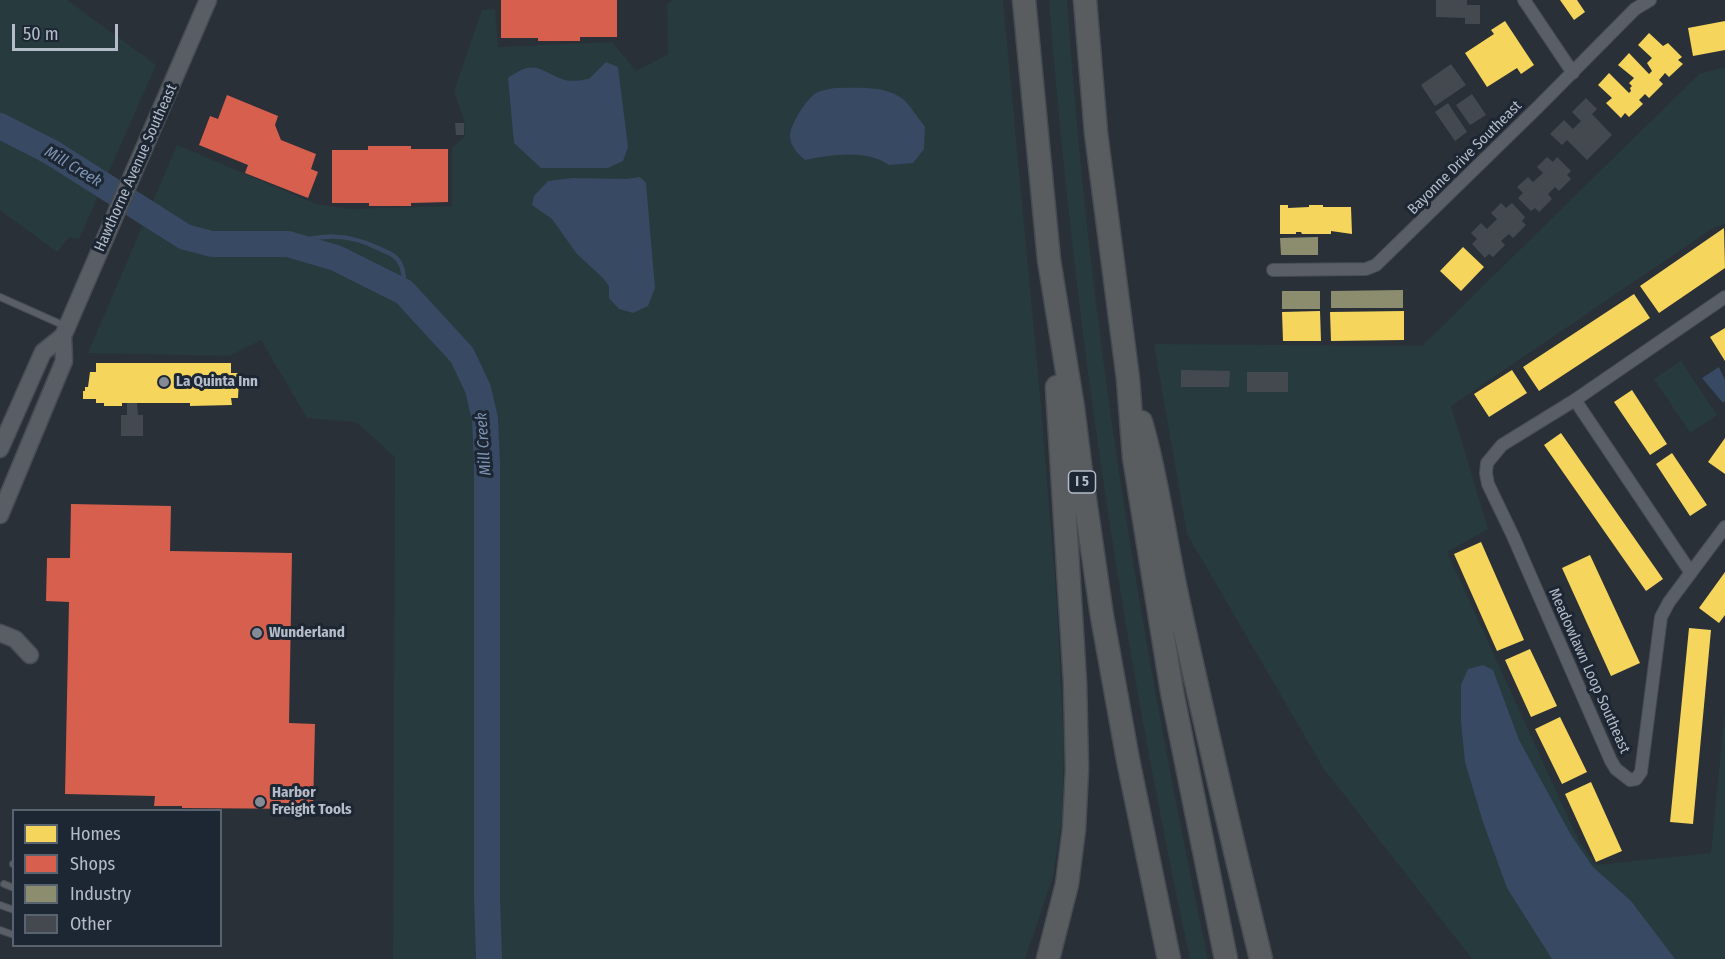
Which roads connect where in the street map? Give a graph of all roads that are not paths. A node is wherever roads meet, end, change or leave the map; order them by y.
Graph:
1 (208, 0) edge
2 (1024, 0) edge
3 (1085, 0) edge
4 (1524, 0) edge
5 (1650, 0) edge
6 (1573, 73) junction
7 (1049, 260) junction
8 (1273, 270) dead end
9 (0, 297) edge
10 (1725, 297) edge
11 (65, 331) junction
12 (1128, 379) junction
13 (1575, 400) junction
14 (0, 449) edge
15 (0, 515) edge
16 (1725, 527) edge
17 (1690, 573) junction
18 (0, 633) edge
19 (30, 654) dead end
20 (4, 884) dead end
21 (12, 887) edge
22 (1048, 959) edge
23 (1169, 959) edge
24 (1226, 959) edge
25 (1261, 959) edge

1 - 11 main road, Hawthorne Avenue Southeast
2 - 7 highway, I 5
3 - 12 highway
4 - 6 street
5 - 6 street, Bayonne Drive Southeast
6 - 8 street, Bayonne Drive Southeast
7 - 22 highway
7 - 23 highway, I 5
9 - 11 lane
10 - 13 street, Meadowlawn Loop Southeast
11 - 14 main road, Hawthorne Avenue Southeast
11 - 15 main road, Hawthorne Avenue Southeast
12 - 24 highway
12 - 25 highway
13 - 17 street
13 - 17 street, Meadowlawn Loop Southeast
16 - 17 street, Meadowlawn Loop Southeast
18 - 19 main road
20 - 21 lane

